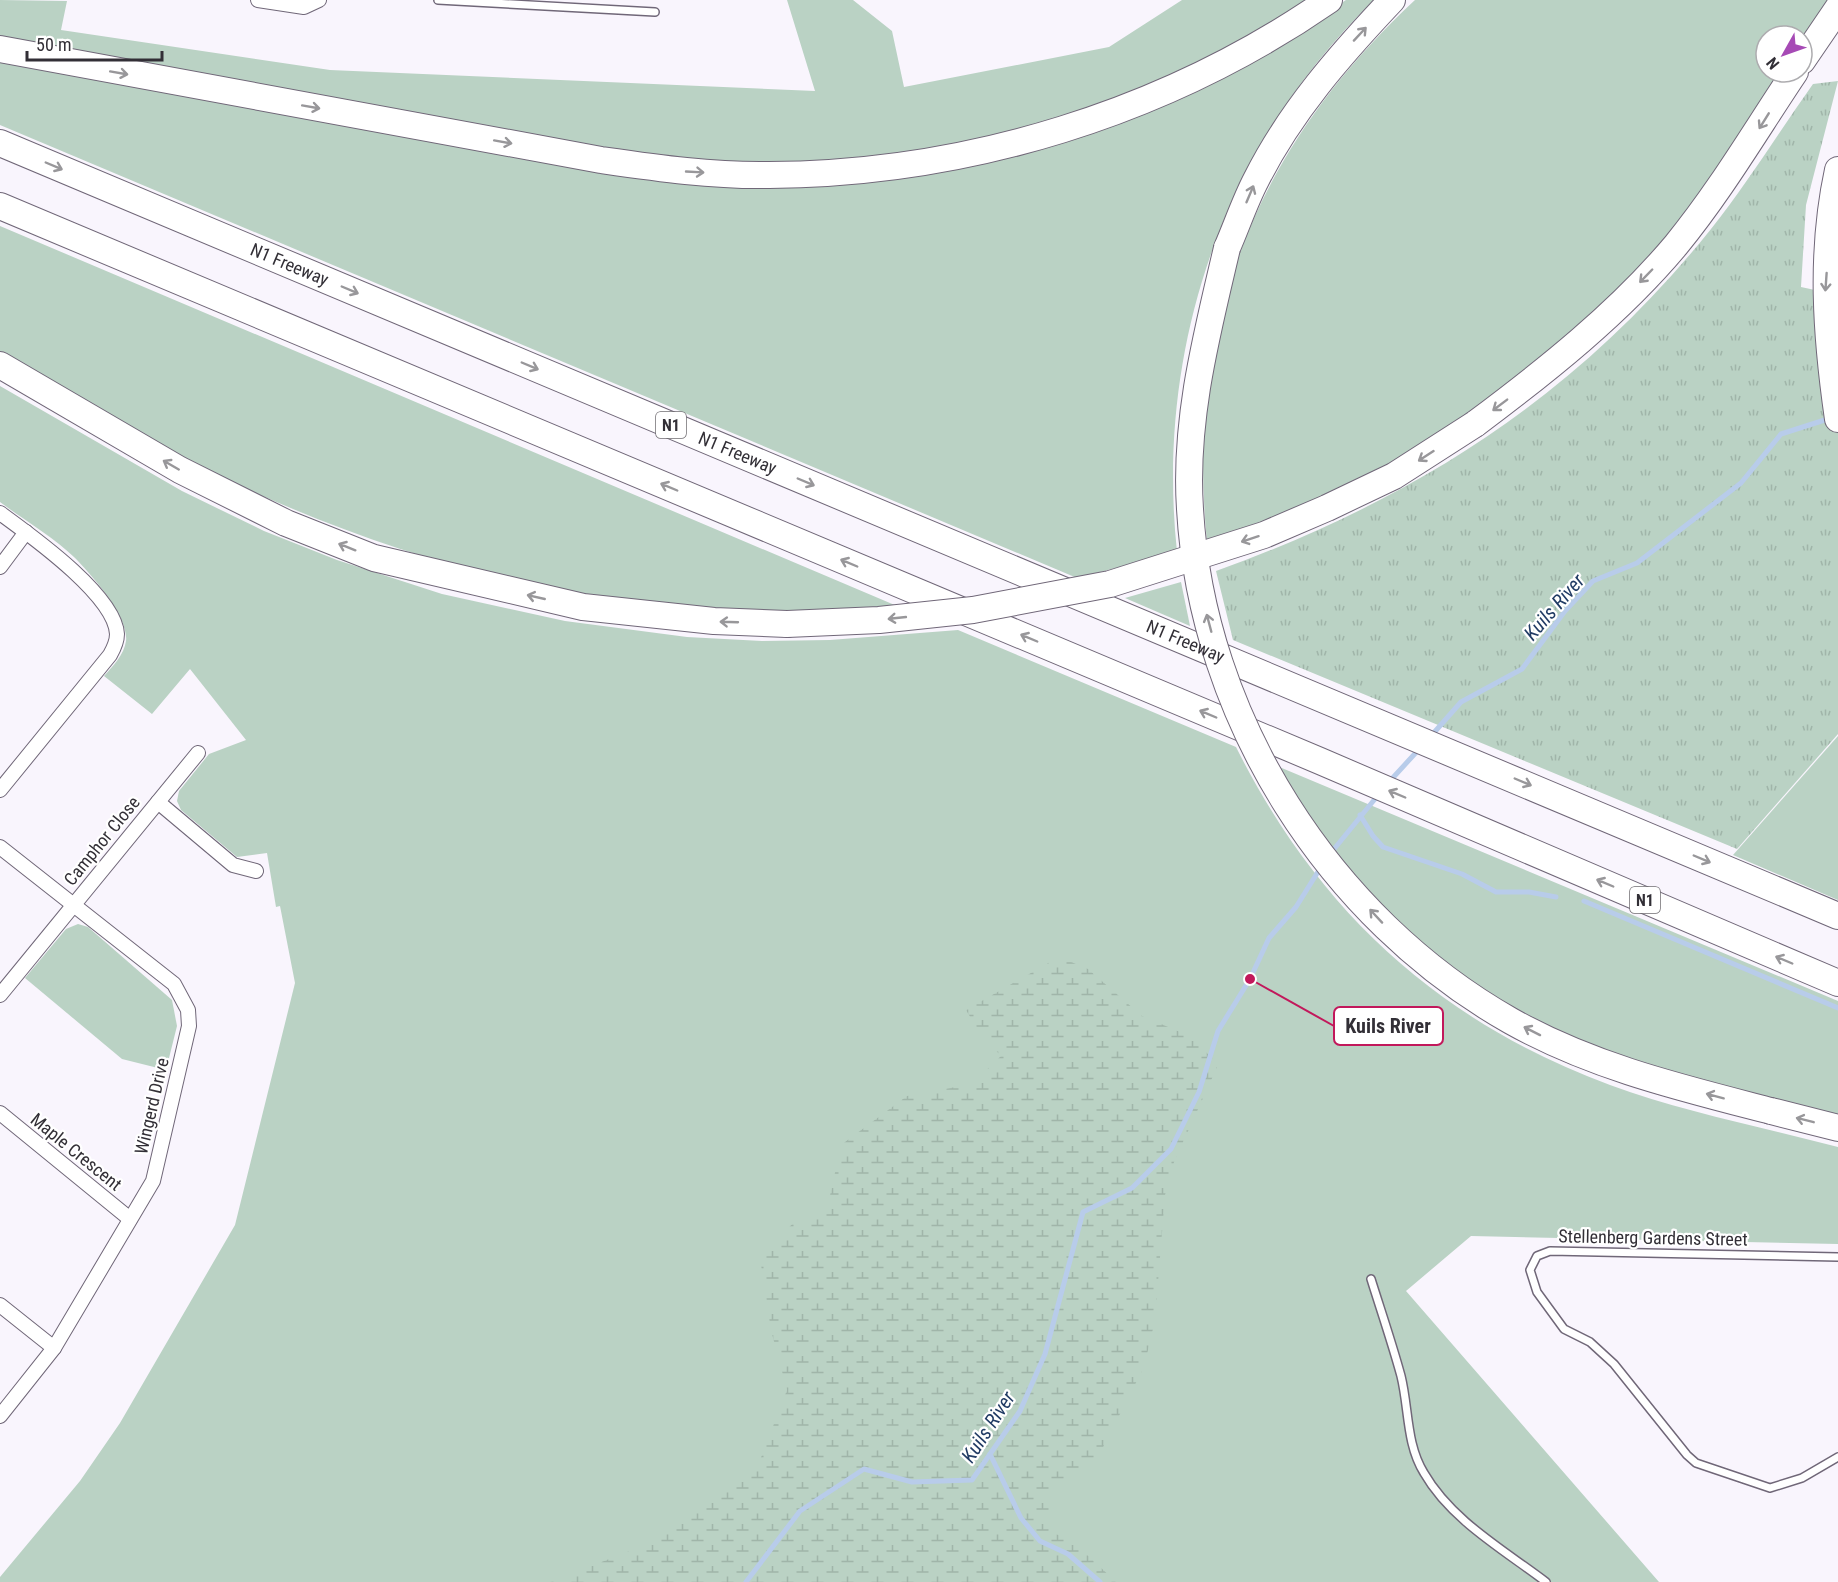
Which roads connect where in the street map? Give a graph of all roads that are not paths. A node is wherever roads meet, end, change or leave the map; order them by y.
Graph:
1 (258, 0) edge
2 (319, 0) edge
3 (438, 0) edge
4 (580, 0) edge
5 (1329, 0) edge
6 (1392, 0) edge
7 (479, 2) edge
8 (1838, 8) edge
9 (585, 9) junction
10 (655, 12) dead end
11 (1814, 43) edge
12 (0, 49) edge
13 (1788, 84) edge
14 (0, 143) edge
15 (1838, 170) edge
16 (0, 206) edge
17 (0, 365) edge
18 (1838, 419) edge
19 (0, 513) edge
20 (26, 532) junction
21 (0, 567) edge
22 (198, 753) dead end
23 (0, 790) edge
24 (158, 802) junction
25 (0, 847) edge
26 (256, 871) dead end
27 (75, 903) junction
28 (1838, 916) edge
29 (1838, 983) edge
30 (0, 995) edge
31 (0, 1113) edge
32 (1838, 1128) edge
33 (130, 1219) junction
34 (1838, 1257) edge
35 (1371, 1279) dead end
36 (0, 1305) edge
37 (54, 1348) junction
38 (0, 1416) edge
39 (1838, 1457) edge
40 (1546, 1582) edge

1 - 2 street
3 - 7 lane
4 - 9 lane
12 -> 5 highway
32 -> 6 highway, bridge
7 - 9 lane
8 - 11 highway
9 - 10 lane
13 -> 17 highway, bridge
14 -> 28 highway, N1 Freeway / N1
15 -> 18 highway
29 -> 16 highway, N1
19 - 20 street
20 - 21 street
20 - 23 street
22 - 24 street, Camphor Close
24 - 26 street, Camphor Close
24 - 27 street, Camphor Close
25 - 27 street, Wingerd Drive
27 - 30 street
27 - 33 street, Wingerd Drive
31 - 33 street, Maple Crescent
33 - 37 street, Wingerd Drive
34 - 39 lane, Stellenberg Gardens Street
35 - 40 lane
36 - 37 street
37 - 38 street, Wingerd Drive

